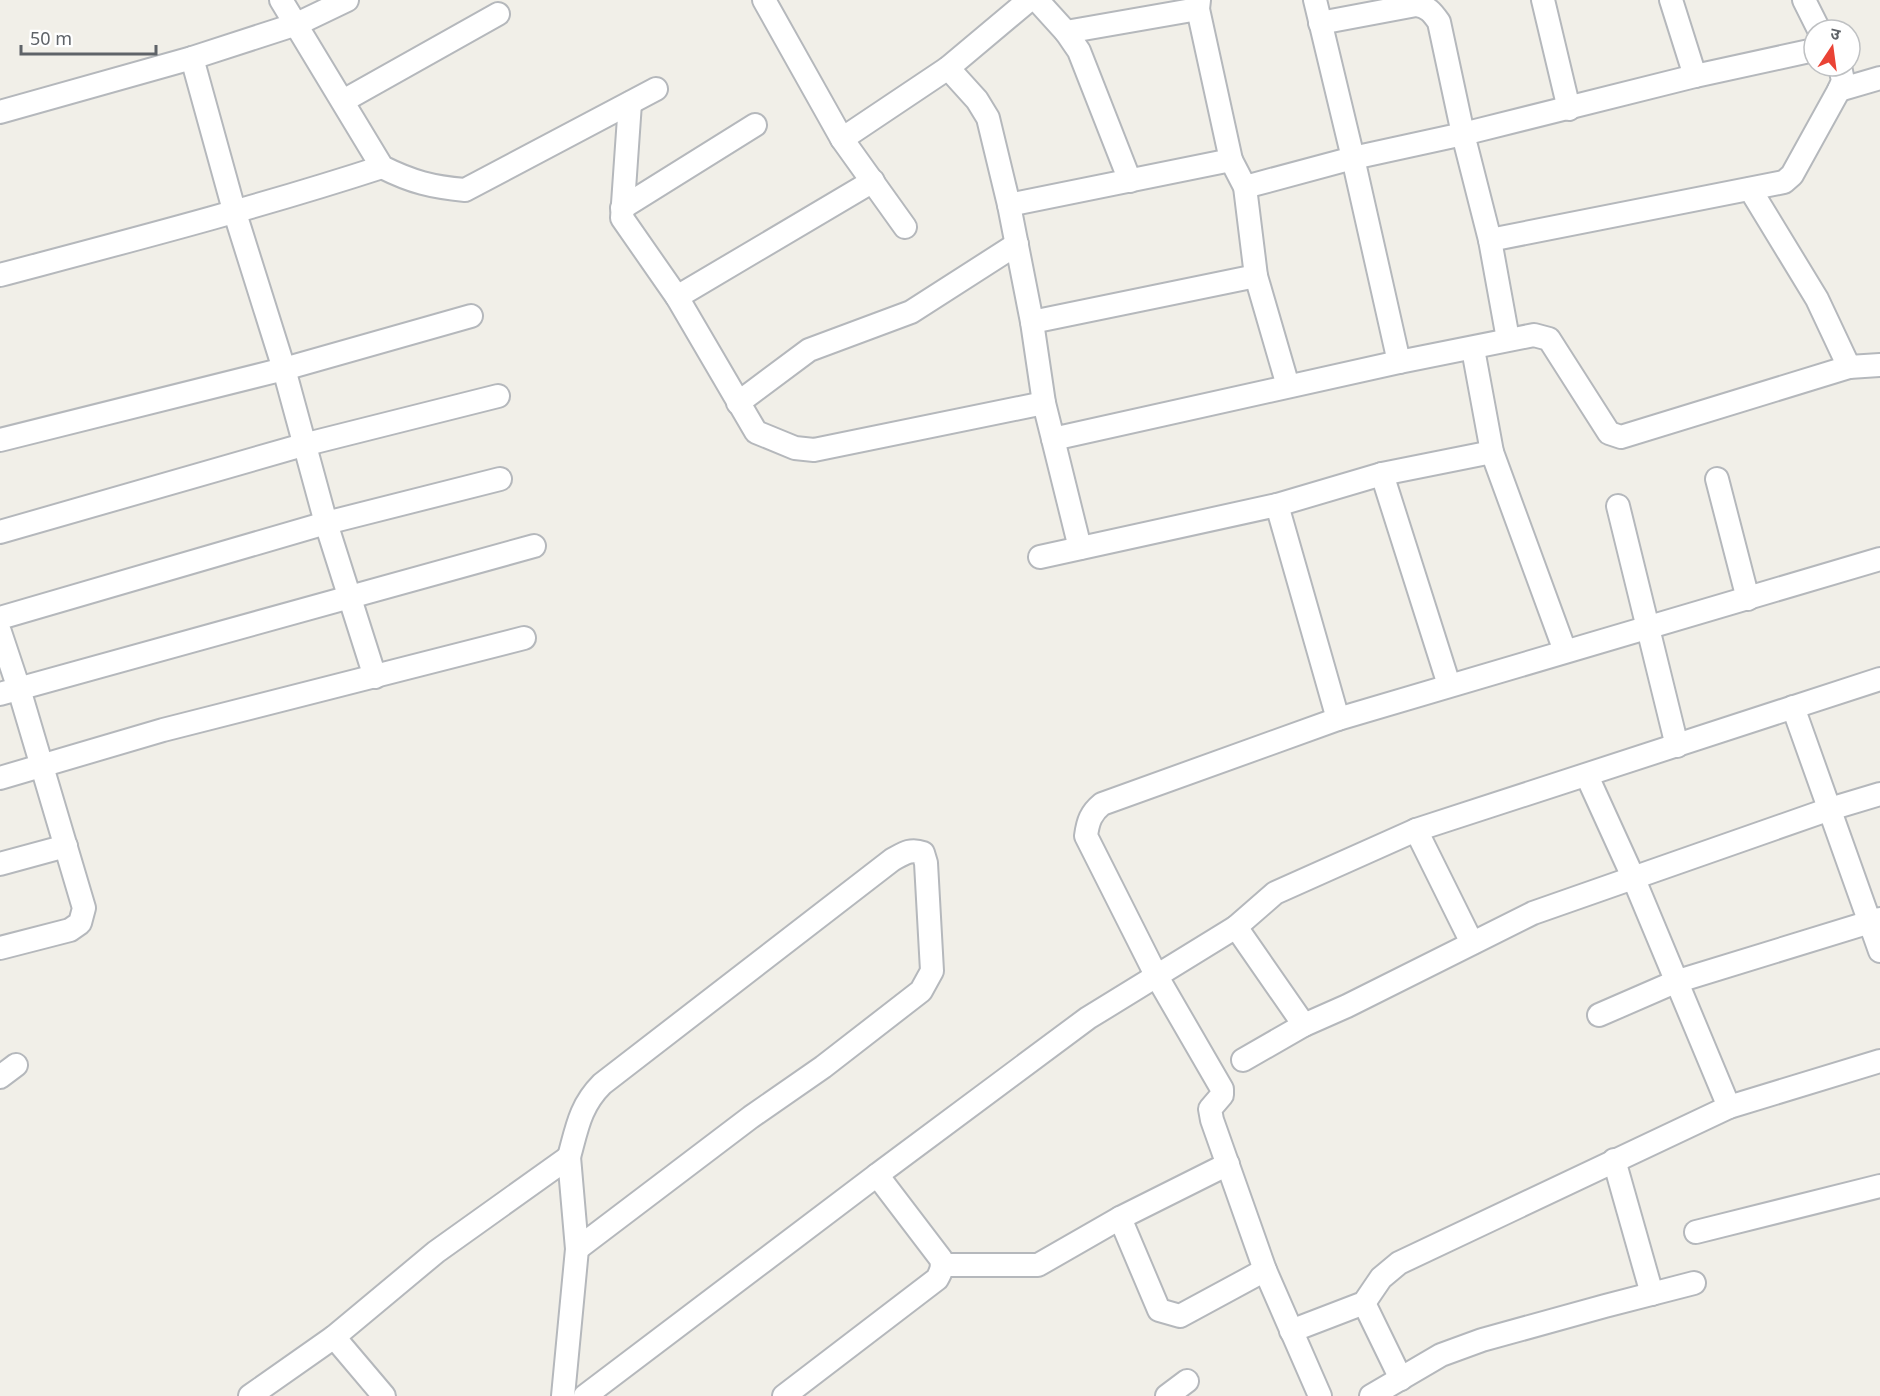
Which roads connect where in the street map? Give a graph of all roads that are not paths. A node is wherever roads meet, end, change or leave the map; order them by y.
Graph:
1 (281, 0) edge
2 (346, 0) edge
3 (764, 0) edge
4 (1029, 0) edge
5 (1037, 0) edge
6 (1315, 0) edge
7 (1543, 0) edge
8 (1671, 0) edge
9 (1804, 0) edge
10 (1199, 4) edge
11 (498, 14) dead end
12 (1814, 18) edge
13 (1320, 23) junction
14 (297, 24) junction
15 (1066, 32) junction
16 (1802, 53) edge
17 (192, 58) junction
18 (948, 68) junction
19 (1695, 76) junction
20 (1842, 78) edge
21 (1880, 78) edge
22 (656, 89) dead end
23 (1839, 90) junction
24 (343, 101) junction
25 (630, 103) junction
26 (1569, 109) junction
27 (0, 112) edge
28 (755, 125) dead end
29 (1463, 134) junction
30 (842, 139) junction
31 (1353, 158) junction
32 (1231, 160) junction
33 (382, 167) junction
34 (873, 181) junction
35 (1130, 181) junction
36 (1245, 187) junction
37 (1750, 189) junction
38 (1009, 205) junction
39 (622, 208) junction
40 (234, 210) junction
41 (904, 227) dead end
42 (1490, 240) junction
43 (1017, 244) junction
44 (0, 274) edge
45 (1256, 276) junction
46 (677, 297) junction
47 (471, 316) dead end
48 (1032, 322) junction
49 (1508, 339) junction
50 (1473, 349) junction
51 (1399, 362) junction
52 (1880, 365) edge
53 (1849, 367) junction
54 (284, 369) junction
55 (1288, 386) junction
56 (498, 396) dead end
57 (738, 403) junction
58 (1044, 403) junction
59 (1053, 439) junction
60 (0, 440) edge
61 (303, 445) junction
62 (1492, 452) junction
63 (1382, 474) junction
64 (500, 479) dead end
65 (1717, 480) dead end
66 (1277, 505) junction
67 (1618, 506) dead end
68 (326, 523) junction
69 (0, 532) edge
70 (534, 546) dead end
71 (1080, 548) junction
72 (1040, 557) dead end
73 (1880, 559) edge
74 (348, 596) junction
75 (1748, 599) junction
76 (0, 618) edge
77 (1647, 629) junction
78 (0, 632) edge
79 (524, 638) dead end
80 (1565, 651) junction
81 (375, 677) junction
82 (1880, 679) edge
83 (1449, 685) junction
84 (10, 692) edge
85 (1794, 707) junction
86 (1338, 719) junction
87 (1677, 746) junction
88 (41, 767) junction
89 (1587, 776) junction
90 (0, 778) edge
91 (1880, 794) edge
92 (1830, 809) junction
93 (1416, 830) junction
94 (66, 846) junction
95 (0, 864) edge
96 (1633, 877) junction
97 (1875, 921) edge
98 (1236, 927) junction
99 (1472, 943) junction
100 (0, 948) edge
101 (1880, 951) edge
102 (1156, 975) junction
103 (1675, 982) junction
104 (1599, 1015) dead end
105 (1304, 1025) junction
106 (1244, 1060) dead end
107 (1880, 1060) edge
108 (1729, 1107) junction
109 (569, 1157) junction
110 (1614, 1160) junction
111 (1228, 1164) junction
112 (877, 1175) junction
113 (1880, 1186) edge
114 (1120, 1218) junction
115 (1696, 1232) dead end
116 (577, 1250) junction
117 (942, 1265) junction
118 (1265, 1270) junction
119 (1694, 1283) dead end
120 (1652, 1294) junction
121 (1364, 1303) junction
122 (1291, 1331) junction
123 (334, 1337) junction
124 (1401, 1379) junction
125 (1187, 1381) dead end
126 (250, 1396) edge
127 (384, 1396) edge
128 (564, 1396) edge
129 (585, 1396) edge
130 (784, 1396) edge
131 (1167, 1396) edge
132 (1320, 1396) edge
133 (1371, 1396) edge

1 - 14 street
2 - 14 street
3 - 30 street
4 - 18 street
5 - 15 street
6 - 13 street
7 - 26 street
8 - 19 street
9 - 12 street
10 - 15 street
10 - 32 street
11 - 24 street
13 - 29 street
13 - 31 street
14 - 17 street
14 - 24 street
15 - 35 street
16 - 19 street
17 - 27 street
17 - 40 street
18 - 30 street
18 - 38 street
19 - 26 street
20 - 23 street
21 - 23 street
22 - 25 street
23 - 37 street
24 - 33 street
25 - 33 street
25 - 39 street
26 - 29 street
28 - 39 street
29 - 31 street
29 - 42 street
30 - 34 street
31 - 36 street
31 - 51 street
32 - 35 street
32 - 36 street
33 - 40 street
34 - 41 street
34 - 46 street
35 - 38 street
36 - 45 street
37 - 42 street
37 - 53 street
38 - 43 street
39 - 46 street
40 - 44 street
40 - 54 street
42 - 49 street
43 - 48 street
43 - 57 street
45 - 48 street
45 - 55 street
46 - 57 street
47 - 54 street
48 - 58 street
49 - 50 street
49 - 53 street
50 - 51 street
50 - 62 street
51 - 55 street
52 - 53 street
54 - 60 street
54 - 61 street
55 - 59 street
56 - 61 street
57 - 58 street
58 - 59 street
59 - 71 street
61 - 68 street
61 - 69 street
62 - 63 street
62 - 80 street
63 - 66 street
63 - 83 street
64 - 68 street
65 - 75 street
66 - 71 street
66 - 86 street
67 - 77 street
68 - 74 street
68 - 76 street
70 - 74 street
71 - 72 street
73 - 75 street
74 - 81 street
74 - 84 street
75 - 77 street
77 - 80 street
77 - 87 street
78 - 84 street
79 - 81 street
80 - 83 street
81 - 88 street
82 - 85 street
83 - 86 street
84 - 88 street
85 - 87 street
85 - 92 street
86 - 102 street
87 - 89 street
88 - 90 street
88 - 94 street
89 - 93 street
89 - 96 street
91 - 92 street
92 - 96 street
92 - 97 street
93 - 98 street
93 - 99 street
94 - 95 street
94 - 100 street
96 - 99 street
96 - 103 street
97 - 101 street
97 - 103 street
98 - 102 street
98 - 105 street
99 - 105 street
102 - 111 street
102 - 112 street
103 - 104 street
103 - 108 street
105 - 106 street
107 - 108 street
108 - 110 street
109 - 116 street
109 - 116 street
109 - 123 street
110 - 120 street
110 - 121 street
111 - 114 street
111 - 118 street
112 - 117 street
112 - 129 street
113 - 115 street
114 - 117 street
114 - 118 street
116 - 128 street
117 - 130 street
118 - 122 street
119 - 120 street
120 - 124 street
121 - 122 street
121 - 124 street
122 - 132 street
123 - 126 street
123 - 127 street
124 - 133 street
125 - 131 street

